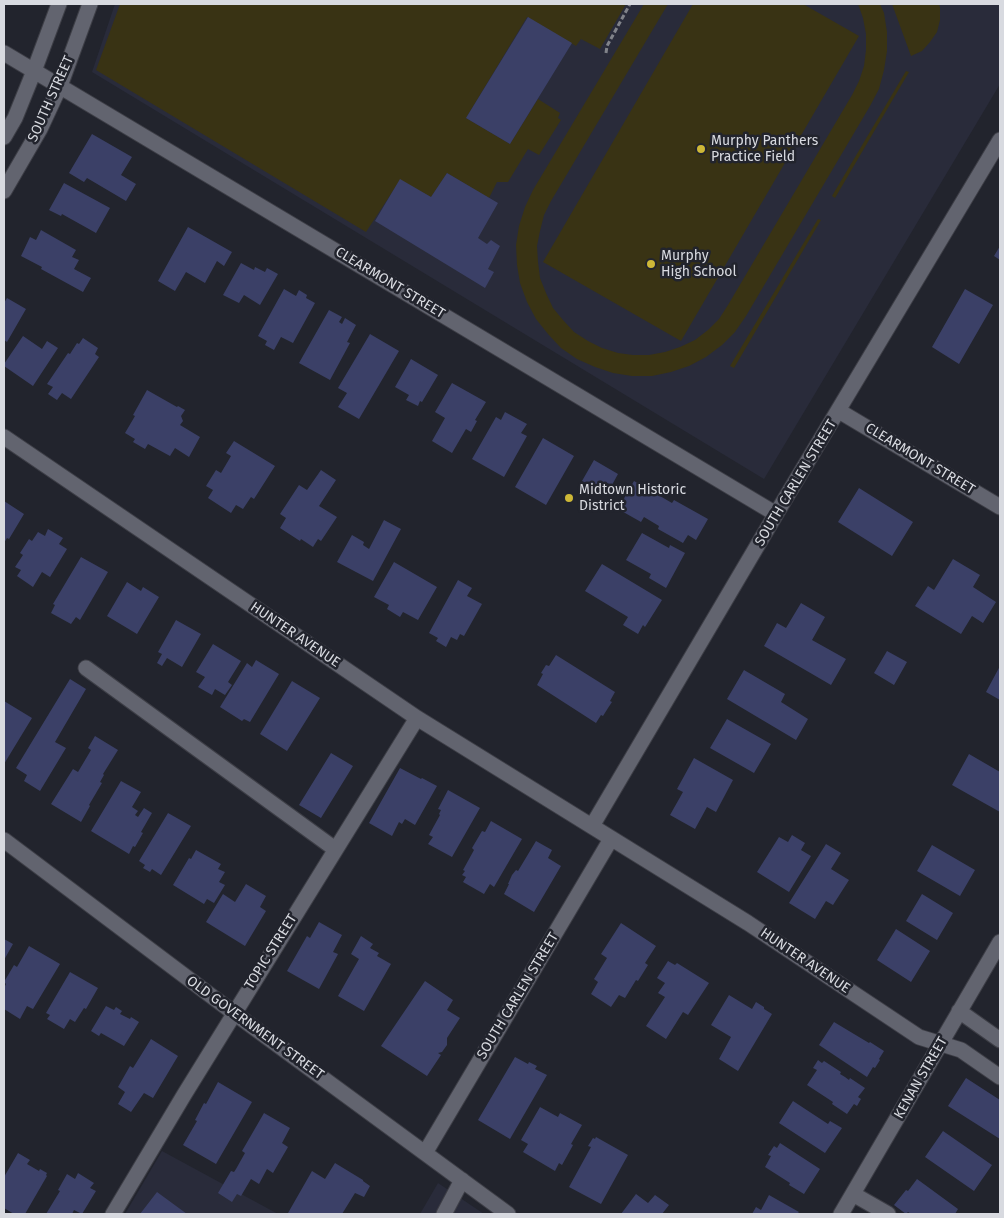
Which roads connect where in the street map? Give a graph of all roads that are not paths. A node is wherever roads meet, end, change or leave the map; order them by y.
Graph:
1 (59, 4) edge
2 (90, 4) edge
3 (4, 53) edge
4 (34, 71) junction
5 (60, 86) junction
6 (4, 137) edge
7 (1000, 140) edge
8 (4, 191) edge
9 (839, 412) junction
10 (4, 437) edge
11 (1000, 507) edge
12 (776, 514) junction
13 (86, 668) dead end
14 (417, 718) junction
15 (592, 826) junction
16 (611, 838) junction
17 (4, 840) edge
18 (335, 849) junction
19 (1000, 942) edge
20 (959, 1012) junction
21 (234, 1014) junction
22 (1000, 1040) edge
23 (940, 1044) junction
24 (1000, 1077) edge
25 (426, 1153) junction
26 (462, 1180) junction
27 (853, 1194) junction
28 (113, 1214) edge
29 (444, 1214) edge
30 (508, 1214) edge
31 (842, 1214) edge
32 (888, 1214) edge

1 - 4 street, SOUTH STREET
2 - 5 street, SOUTH STREET
3 - 4 street, CLEARMONT STREET
4 - 5 street, CLEARMONT STREET
4 - 6 street, SOUTH STREET
5 - 8 street, SOUTH STREET
5 - 12 street, CLEARMONT STREET
7 - 9 street, SOUTH CARLEN STREET
9 - 11 street, CLEARMONT STREET
9 - 12 street, SOUTH CARLEN STREET
10 - 14 street, HUNTER AVENUE
12 - 15 street, SOUTH CARLEN STREET
13 - 18 street
14 - 15 street, HUNTER AVENUE
14 - 18 street, TOPIC STREET
15 - 16 street, HUNTER AVENUE
16 - 23 street, HUNTER AVENUE
16 - 25 street, SOUTH CARLEN STREET
17 - 21 street, OLD GOVERNMENT STREET
18 - 21 street, TOPIC STREET
19 - 20 street, KENAN STREET
20 - 22 street
20 - 23 street, KENAN STREET
21 - 25 street, OLD GOVERNMENT STREET
21 - 28 street, TOPIC STREET
23 - 24 street, HUNTER AVENUE
23 - 27 street, KENAN STREET
25 - 26 street, OLD GOVERNMENT STREET
26 - 29 street
26 - 30 street, OLD GOVERNMENT STREET
27 - 31 street, KENAN STREET
27 - 32 street

